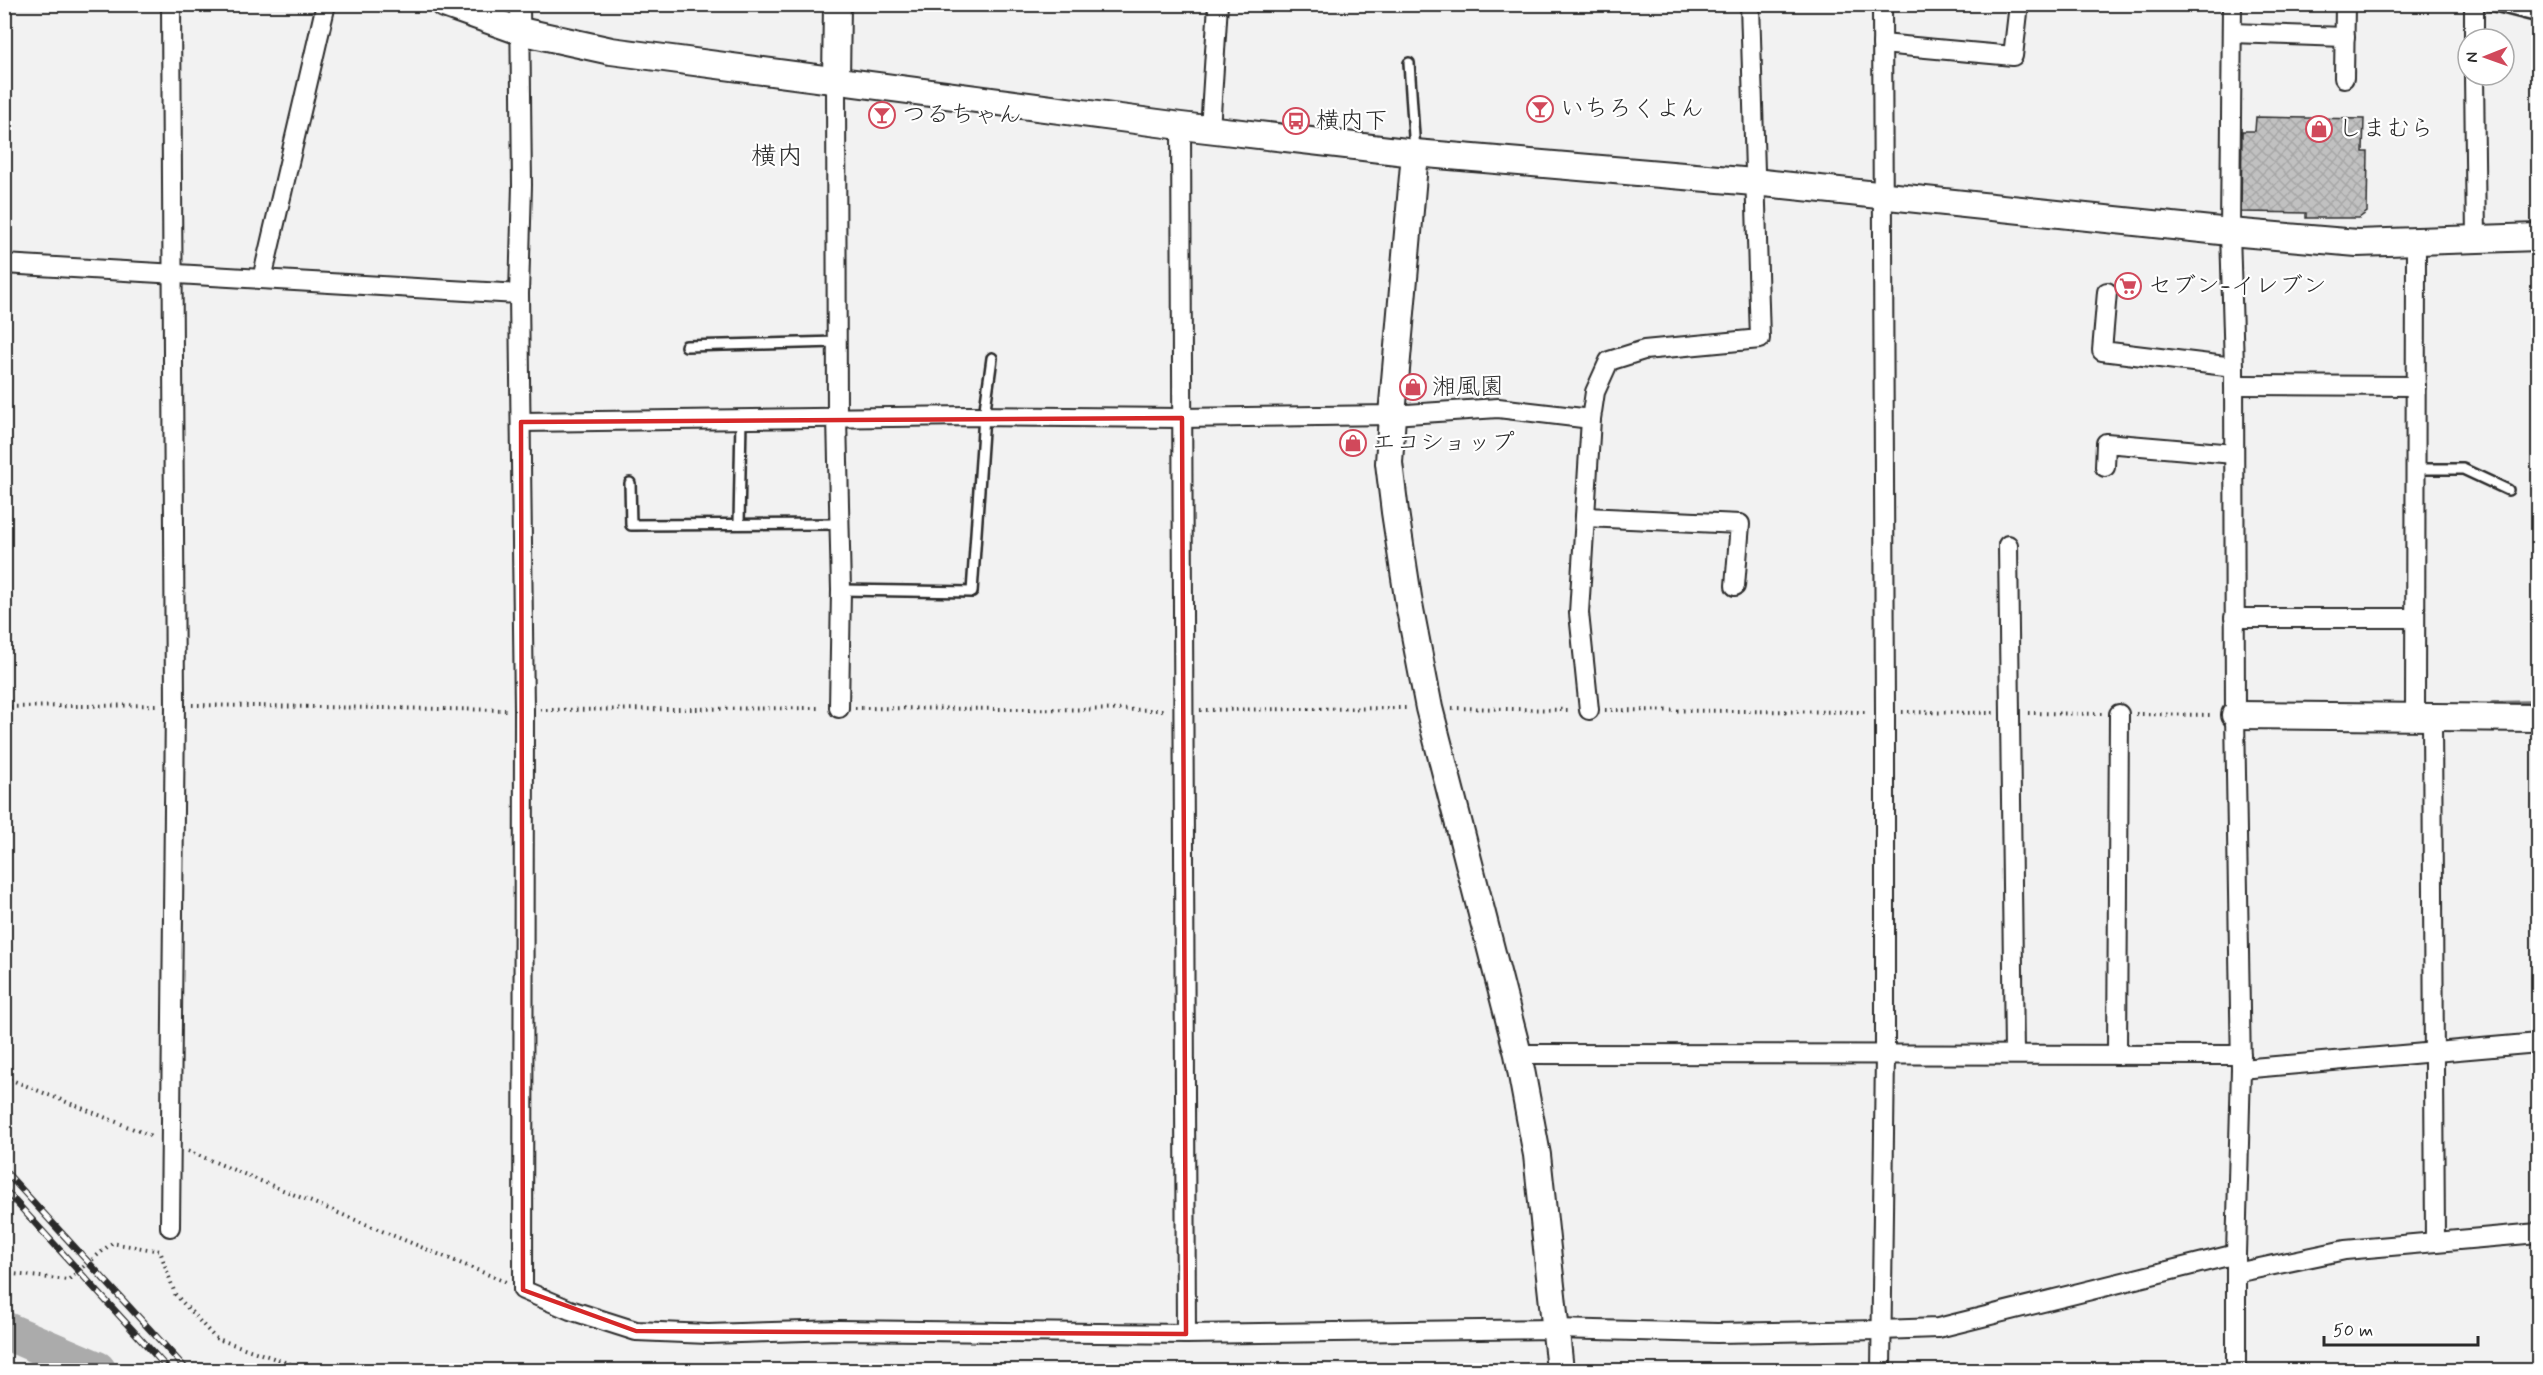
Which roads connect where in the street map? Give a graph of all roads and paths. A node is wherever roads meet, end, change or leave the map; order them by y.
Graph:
1 (171, 4) edge
2 (326, 4) edge
3 (444, 4) edge
4 (520, 4) edge
5 (837, 4) edge
6 (1218, 4) edge
7 (1750, 4) edge
8 (1882, 4) edge
9 (2019, 4) edge
10 (2232, 4) edge
11 (2345, 4) edge
12 (2474, 4) edge
13 (2487, 4) edge
14 (2538, 17) edge
15 (2474, 27) edge
16 (520, 31) junction
17 (2232, 33) junction
18 (2344, 37) junction
19 (1882, 44) junction
20 (1409, 63) dead end
21 (2344, 78) dead end
22 (836, 80) junction
23 (2474, 87) edge
24 (1181, 126) junction
25 (1210, 130) junction
26 (1415, 153) junction
27 (1754, 182) junction
28 (1882, 195) junction
29 (2230, 232) junction
30 (2538, 237) edge
31 (2476, 240) junction
32 (2416, 242) junction
33 (4, 264) edge
34 (174, 274) junction
35 (262, 279) junction
36 (2107, 292) dead end
37 (519, 294) junction
38 (837, 342) junction
39 (686, 346) dead end
40 (992, 358) dead end
41 (2234, 367) junction
42 (2234, 385) junction
43 (2416, 386) junction
44 (984, 416) junction
45 (1392, 416) junction
46 (837, 418) junction
47 (1182, 418) junction
48 (741, 419) junction
49 (1590, 419) junction
50 (521, 422) junction
51 (2234, 454) junction
52 (2105, 467) dead end
53 (2416, 469) junction
54 (630, 483) dead end
55 (2508, 490) dead end
56 (1585, 518) junction
57 (739, 524) junction
58 (839, 524) junction
59 (2008, 545) dead end
60 (1735, 586) dead end
61 (841, 590) junction
62 (2234, 618) junction
63 (2415, 618) junction
64 (176, 705) junction
65 (4, 707) edge
66 (839, 708) junction
67 (1429, 708) junction
68 (524, 710) junction
69 (1184, 710) junction
70 (1589, 710) junction
71 (1885, 712) junction
72 (2011, 713) junction
73 (2119, 714) junction
74 (2235, 715) junction
75 (2423, 717) junction
76 (2538, 718) edge
77 (2538, 1043) edge
78 (2432, 1053) junction
79 (1518, 1054) junction
80 (1885, 1054) junction
81 (2014, 1054) junction
82 (2117, 1055) junction
83 (2241, 1062) junction
84 (4, 1077) edge
85 (171, 1144) junction
86 (170, 1227) dead end
87 (2538, 1233) edge
88 (2435, 1242) junction
89 (2236, 1254) junction
90 (4, 1273) edge
91 (2236, 1273) junction
92 (523, 1290) junction
93 (1555, 1329) junction
94 (1880, 1330) junction
95 (1186, 1334) junction
96 (308, 1371) edge
97 (1560, 1371) edge
98 (1881, 1371) edge
99 (2236, 1371) edge

1 - 34 street
2 - 35 street
3 - 16 street
4 - 16 street
5 - 22 street
6 - 25 street
7 - 27 street
8 - 19 street
9 - 19 street
10 - 17 street
11 - 18 street
12 - 15 street
13 - 14 lane
16 - 22 street
16 - 37 street
17 - 18 street
17 - 29 street
18 - 21 street
19 - 28 street
20 - 26 lane
22 - 24 street
22 - 38 street
23 - 31 street
24 - 25 street
24 - 47 street
25 - 26 street
26 - 27 street
26 - 45 street
27 - 28 street
27 - 49 street
28 - 29 street
28 - 71 street
29 - 32 street
29 - 41 street
30 - 31 street
31 - 32 street
32 - 43 street
33 - 34 street
34 - 35 street
34 - 64 street
35 - 37 street
36 - 41 street
37 - 50 street
38 - 39 lane
38 - 46 street
40 - 44 lane
41 - 42 street
42 - 43 street
42 - 51 street
43 - 53 street
44 - 46 street
44 - 47 street
44 - 61 lane
45 - 47 street
45 - 49 street
45 - 67 street
46 - 48 street
46 - 58 street
47 - 69 street
48 - 50 street
48 - 57 lane
49 - 56 street
50 - 68 street
51 - 52 street
51 - 62 street
53 - 55 lane
53 - 63 street
54 - 57 lane
56 - 60 street
56 - 70 street
57 - 58 lane
58 - 61 street
59 - 72 street
61 - 66 street
62 - 63 street
62 - 74 street
63 - 75 street
64 - 65 path
64 - 68 path
64 - 85 street
66 - 68 path
66 - 69 path
67 - 69 path
67 - 70 path
67 - 79 street
68 - 92 street
69 - 95 street
70 - 71 path
71 - 72 path
71 - 80 street
72 - 73 path
72 - 81 street
73 - 74 path
73 - 82 street
74 - 75 street
74 - 83 street
75 - 76 street
75 - 78 street
77 - 78 street
78 - 83 street
78 - 88 street
79 - 80 street
79 - 93 street
80 - 81 street
80 - 94 street
81 - 82 street
82 - 83 street
83 - 89 street
84 - 85 path
85 - 86 street
85 - 92 path
87 - 88 street
88 - 91 street
89 - 91 street
89 - 94 street
90 - 96 path
91 - 99 street
92 - 95 street
93 - 94 street
93 - 95 street
93 - 97 street
94 - 98 street

